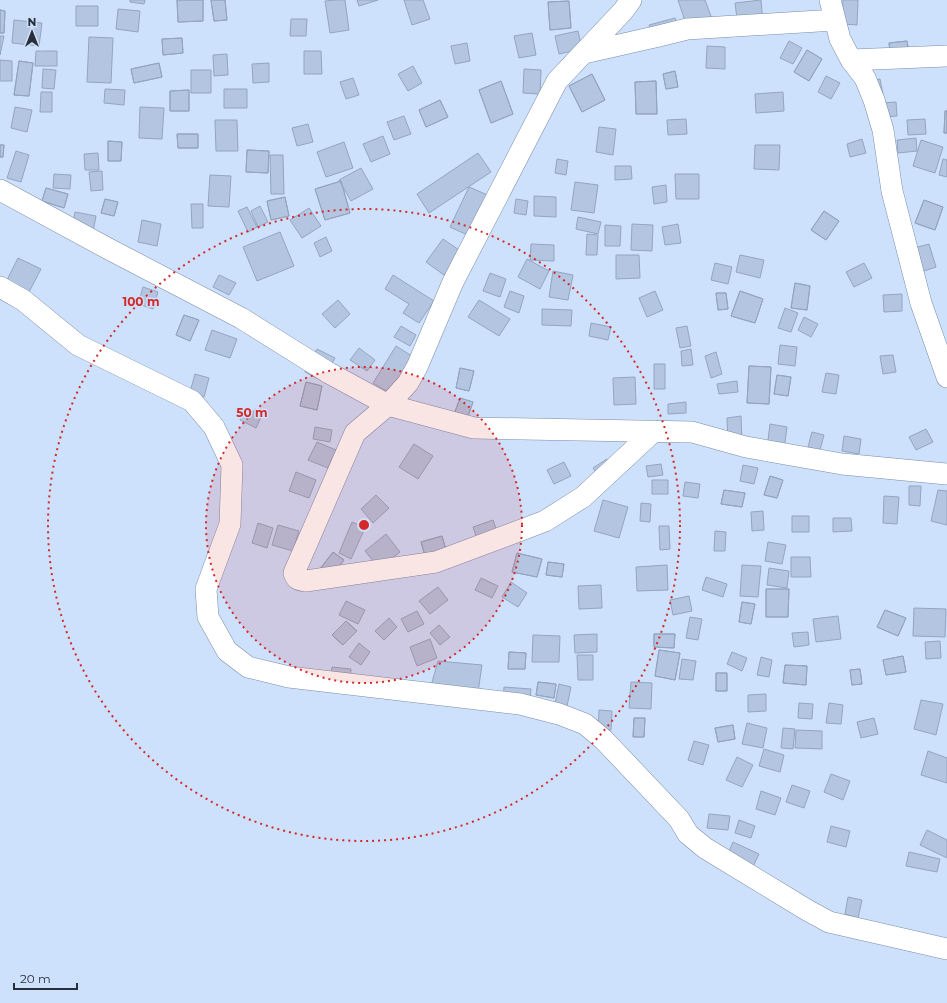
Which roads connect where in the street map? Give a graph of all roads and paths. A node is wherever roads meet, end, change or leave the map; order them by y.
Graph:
1 (631, 0) edge
2 (830, 0) edge
3 (835, 20) junction
4 (584, 53) junction
5 (947, 56) edge
6 (851, 60) junction
7 (0, 190) edge
8 (0, 287) edge
9 (947, 377) edge
10 (388, 405) junction
11 (654, 431) junction
12 (947, 474) edge
13 (947, 949) edge

1 - 4 street
2 - 3 street
3 - 4 street
3 - 6 street
4 - 10 street
5 - 6 street
6 - 9 street
7 - 10 street
8 - 13 street
10 - 11 street
10 - 11 street
11 - 12 street

